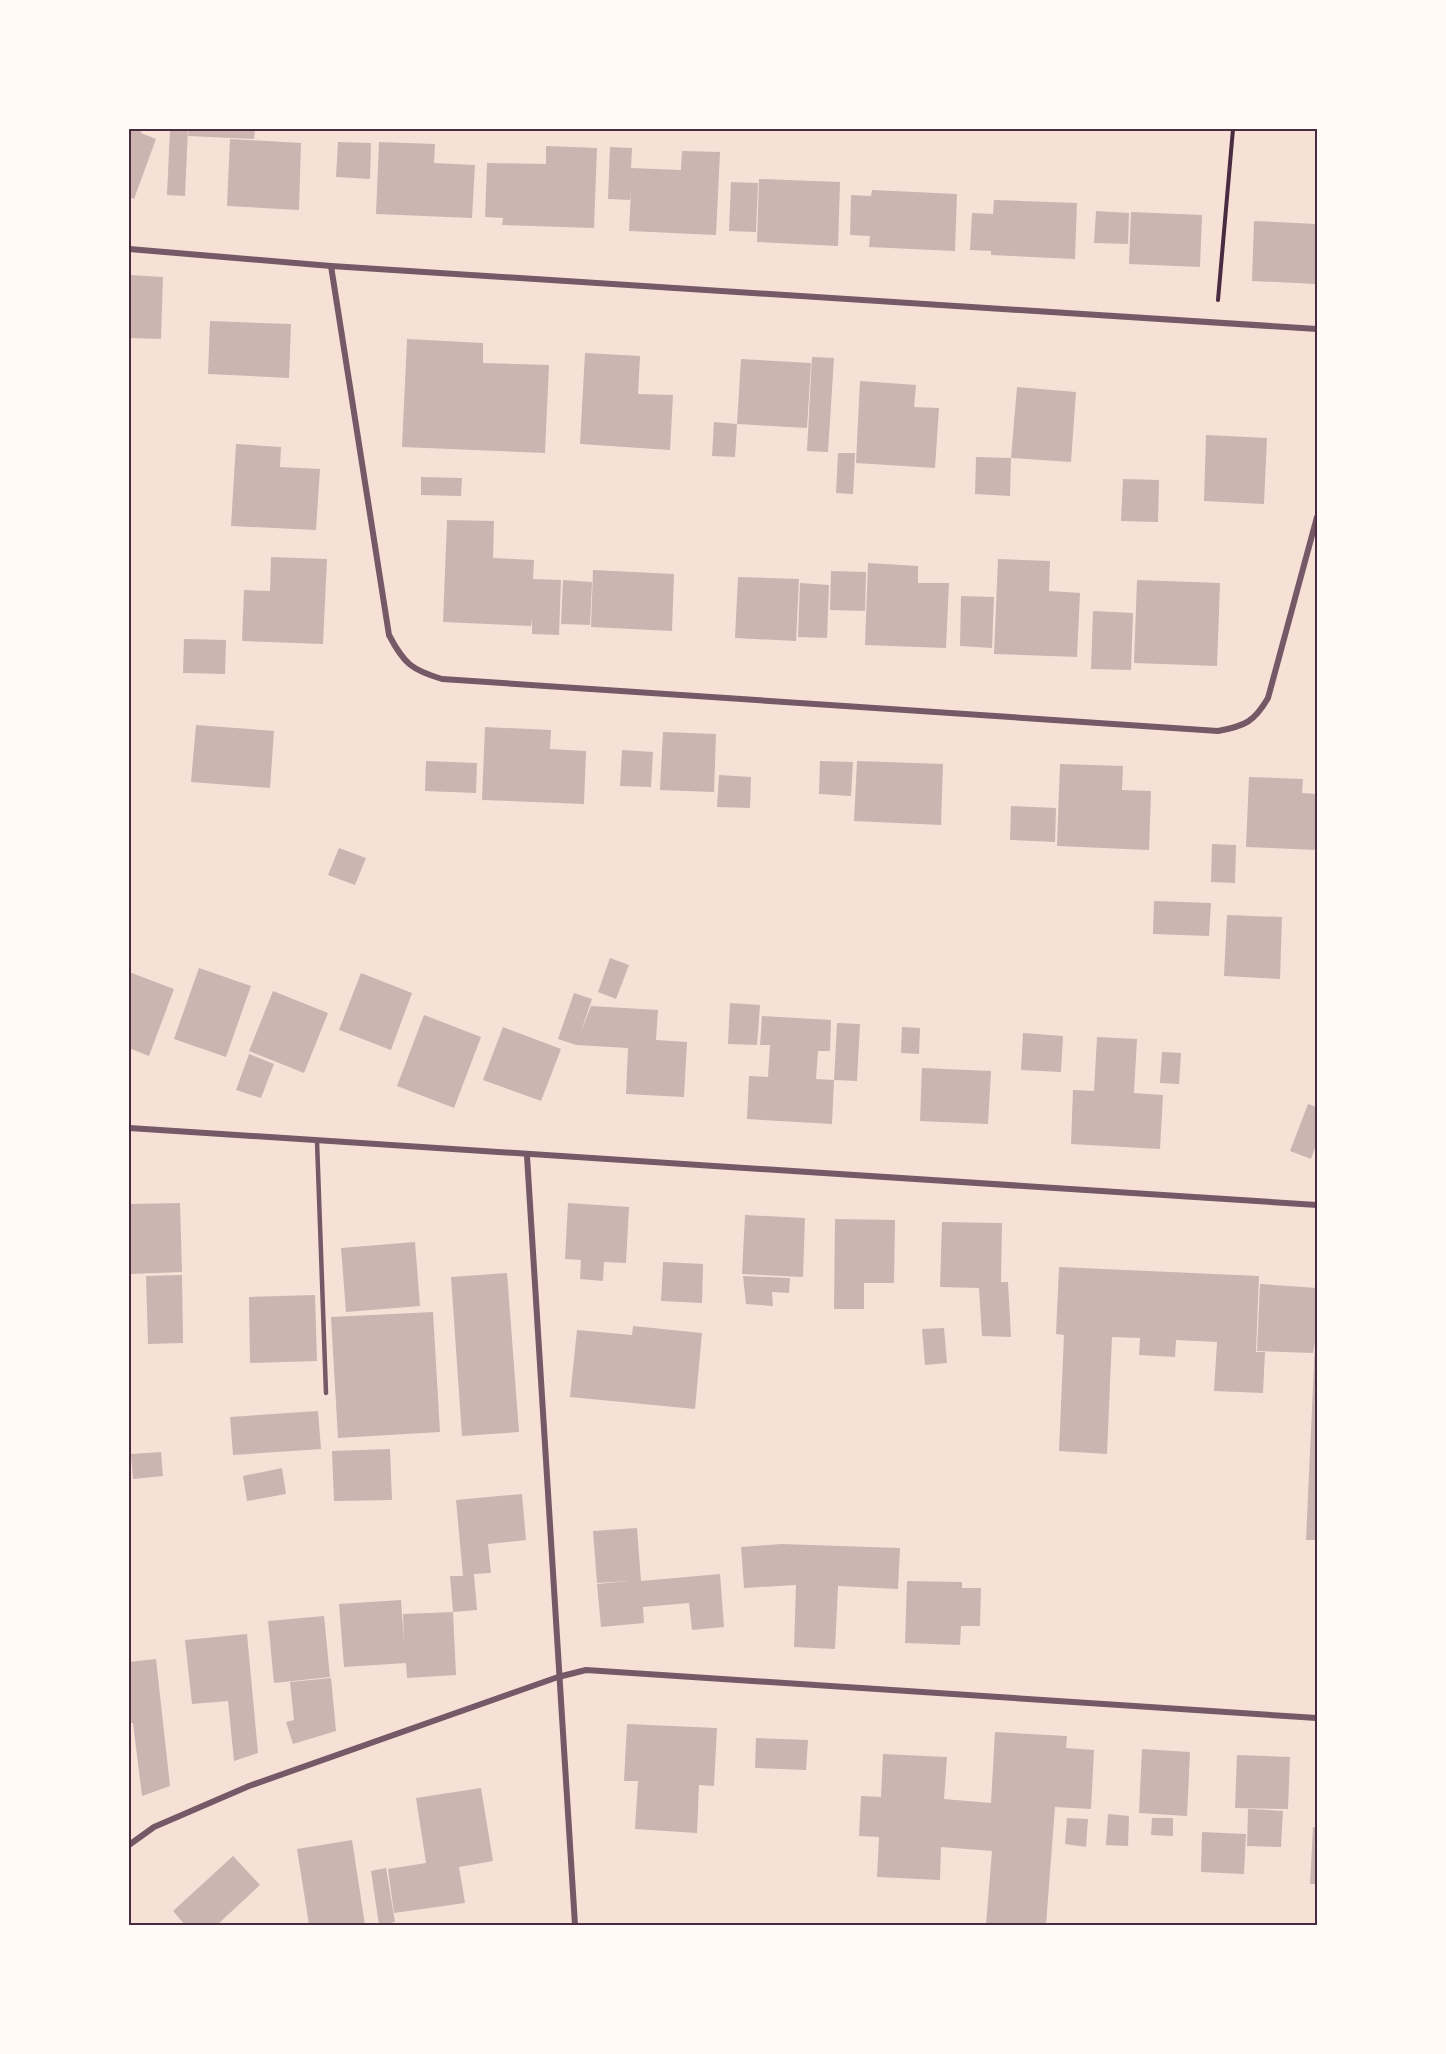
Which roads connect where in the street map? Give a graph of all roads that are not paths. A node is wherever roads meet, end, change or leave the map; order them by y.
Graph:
1 (129, 249) edge
2 (331, 266) junction
3 (1317, 329) edge
4 (1317, 517) edge
5 (129, 1128) edge
6 (317, 1141) junction
7 (527, 1156) junction
8 (1317, 1205) edge
9 (326, 1392) dead end
10 (558, 1677) junction
11 (1317, 1718) edge
12 (129, 1845) edge
13 (575, 1925) edge

1 - 2 street
2 - 3 street
2 - 4 street
5 - 6 street
6 - 7 street
6 - 9 lane
7 - 8 street
7 - 10 street
10 - 11 street
10 - 12 street
10 - 13 street

